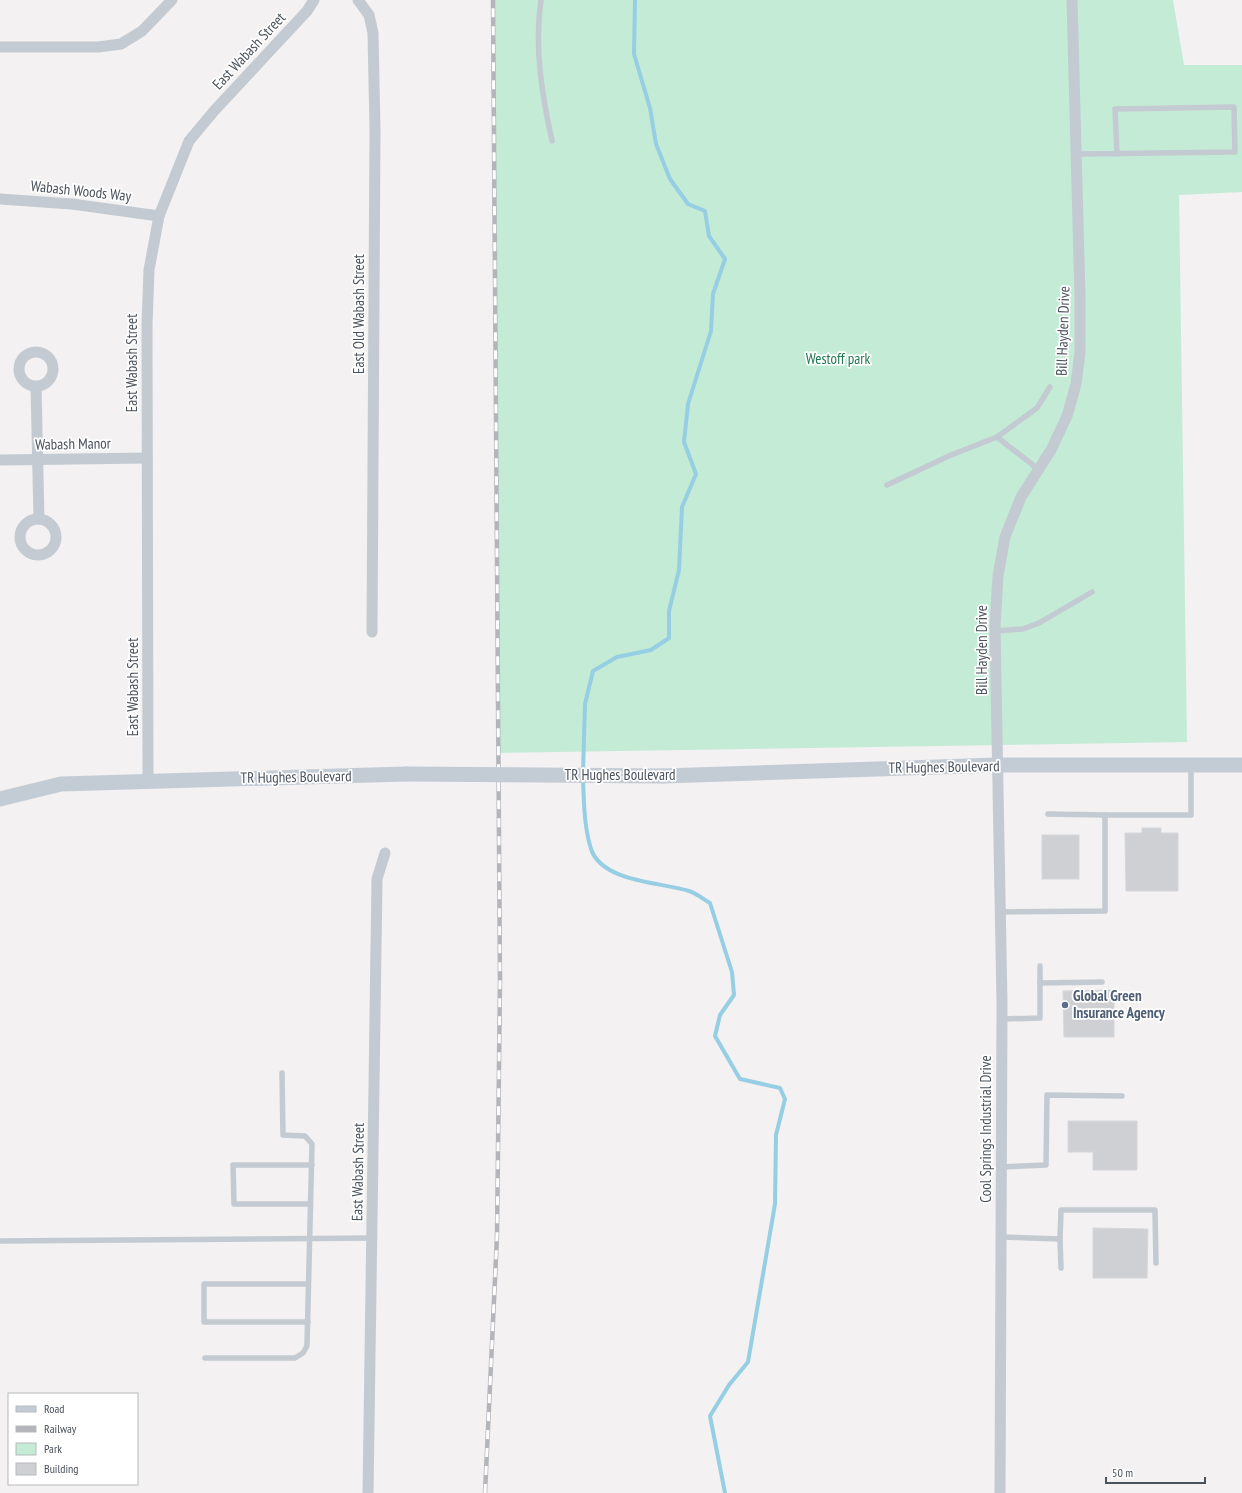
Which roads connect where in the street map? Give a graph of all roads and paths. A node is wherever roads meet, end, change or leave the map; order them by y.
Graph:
1 (172, 0) edge
2 (314, 0) edge
3 (358, 0) edge
4 (541, 0) edge
5 (1072, 0) edge
6 (0, 47) edge
7 (552, 141) dead end
8 (1078, 154) junction
9 (1117, 154) junction
10 (0, 199) edge
11 (159, 216) junction
12 (36, 387) dead end
13 (1050, 387) dead end
14 (997, 437) junction
15 (147, 458) junction
16 (0, 460) edge
17 (37, 460) junction
18 (1038, 469) junction
19 (887, 485) dead end
20 (39, 519) dead end
21 (1092, 592) dead end
22 (995, 631) junction
23 (372, 632) dead end
24 (998, 765) junction
25 (1191, 765) junction
26 (1242, 765) edge
27 (148, 781) junction
28 (0, 799) edge
29 (1048, 814) dead end
30 (1105, 815) junction
31 (385, 853) dead end
32 (1000, 912) junction
33 (1040, 966) dead end
34 (1040, 982) junction
35 (1102, 982) dead end
36 (1002, 1019) junction
37 (282, 1073) dead end
38 (1122, 1096) dead end
39 (312, 1165) junction
40 (1001, 1167) junction
41 (310, 1204) junction
42 (1001, 1237) junction
43 (372, 1238) junction
44 (309, 1239) junction
45 (1060, 1239) junction
46 (0, 1241) edge
47 (1156, 1264) dead end
48 (1061, 1268) dead end
49 (308, 1284) junction
50 (308, 1322) junction
51 (205, 1358) dead end
52 (368, 1493) edge
53 (1000, 1493) edge

1 - 6 street
2 - 11 street, East Wabash Street
3 - 23 street, East Old Wabash Street
4 - 7 lane
5 - 8 street, Bill Hayden Drive
8 - 9 lane
8 - 18 street, Bill Hayden Drive
9 - 9 lane
10 - 11 street, Wabash Woods Way
11 - 15 street, East Wabash Street
12 - 17 street
13 - 14 lane
14 - 18 lane
14 - 19 lane
15 - 17 street, Wabash Manor
15 - 27 street, East Wabash Street
16 - 17 street, Wabash Manor
17 - 20 street
18 - 22 street, Bill Hayden Drive
21 - 22 lane
22 - 24 street, Bill Hayden Drive
24 - 25 main road, TR Hughes Boulevard
24 - 27 main road, TR Hughes Boulevard, bridge
24 - 32 street, Cool Springs Industrial Drive
25 - 26 main road, TR Hughes Boulevard
25 - 30 lane
27 - 28 main road, TR Hughes Boulevard
29 - 30 lane
30 - 32 lane
31 - 43 street, East Wabash Street
32 - 36 street, Cool Springs Industrial Drive
33 - 34 lane
34 - 35 lane
34 - 36 lane
36 - 40 street, Cool Springs Industrial Drive
37 - 39 lane
38 - 40 lane
39 - 41 lane
39 - 41 lane
40 - 42 street, Cool Springs Industrial Drive
41 - 44 lane
42 - 45 lane
42 - 53 street, Cool Springs Industrial Drive
43 - 44 lane
43 - 52 street, East Wabash Street
44 - 46 lane
44 - 49 lane
45 - 47 lane
45 - 48 lane
49 - 50 lane
49 - 50 lane
50 - 51 lane

